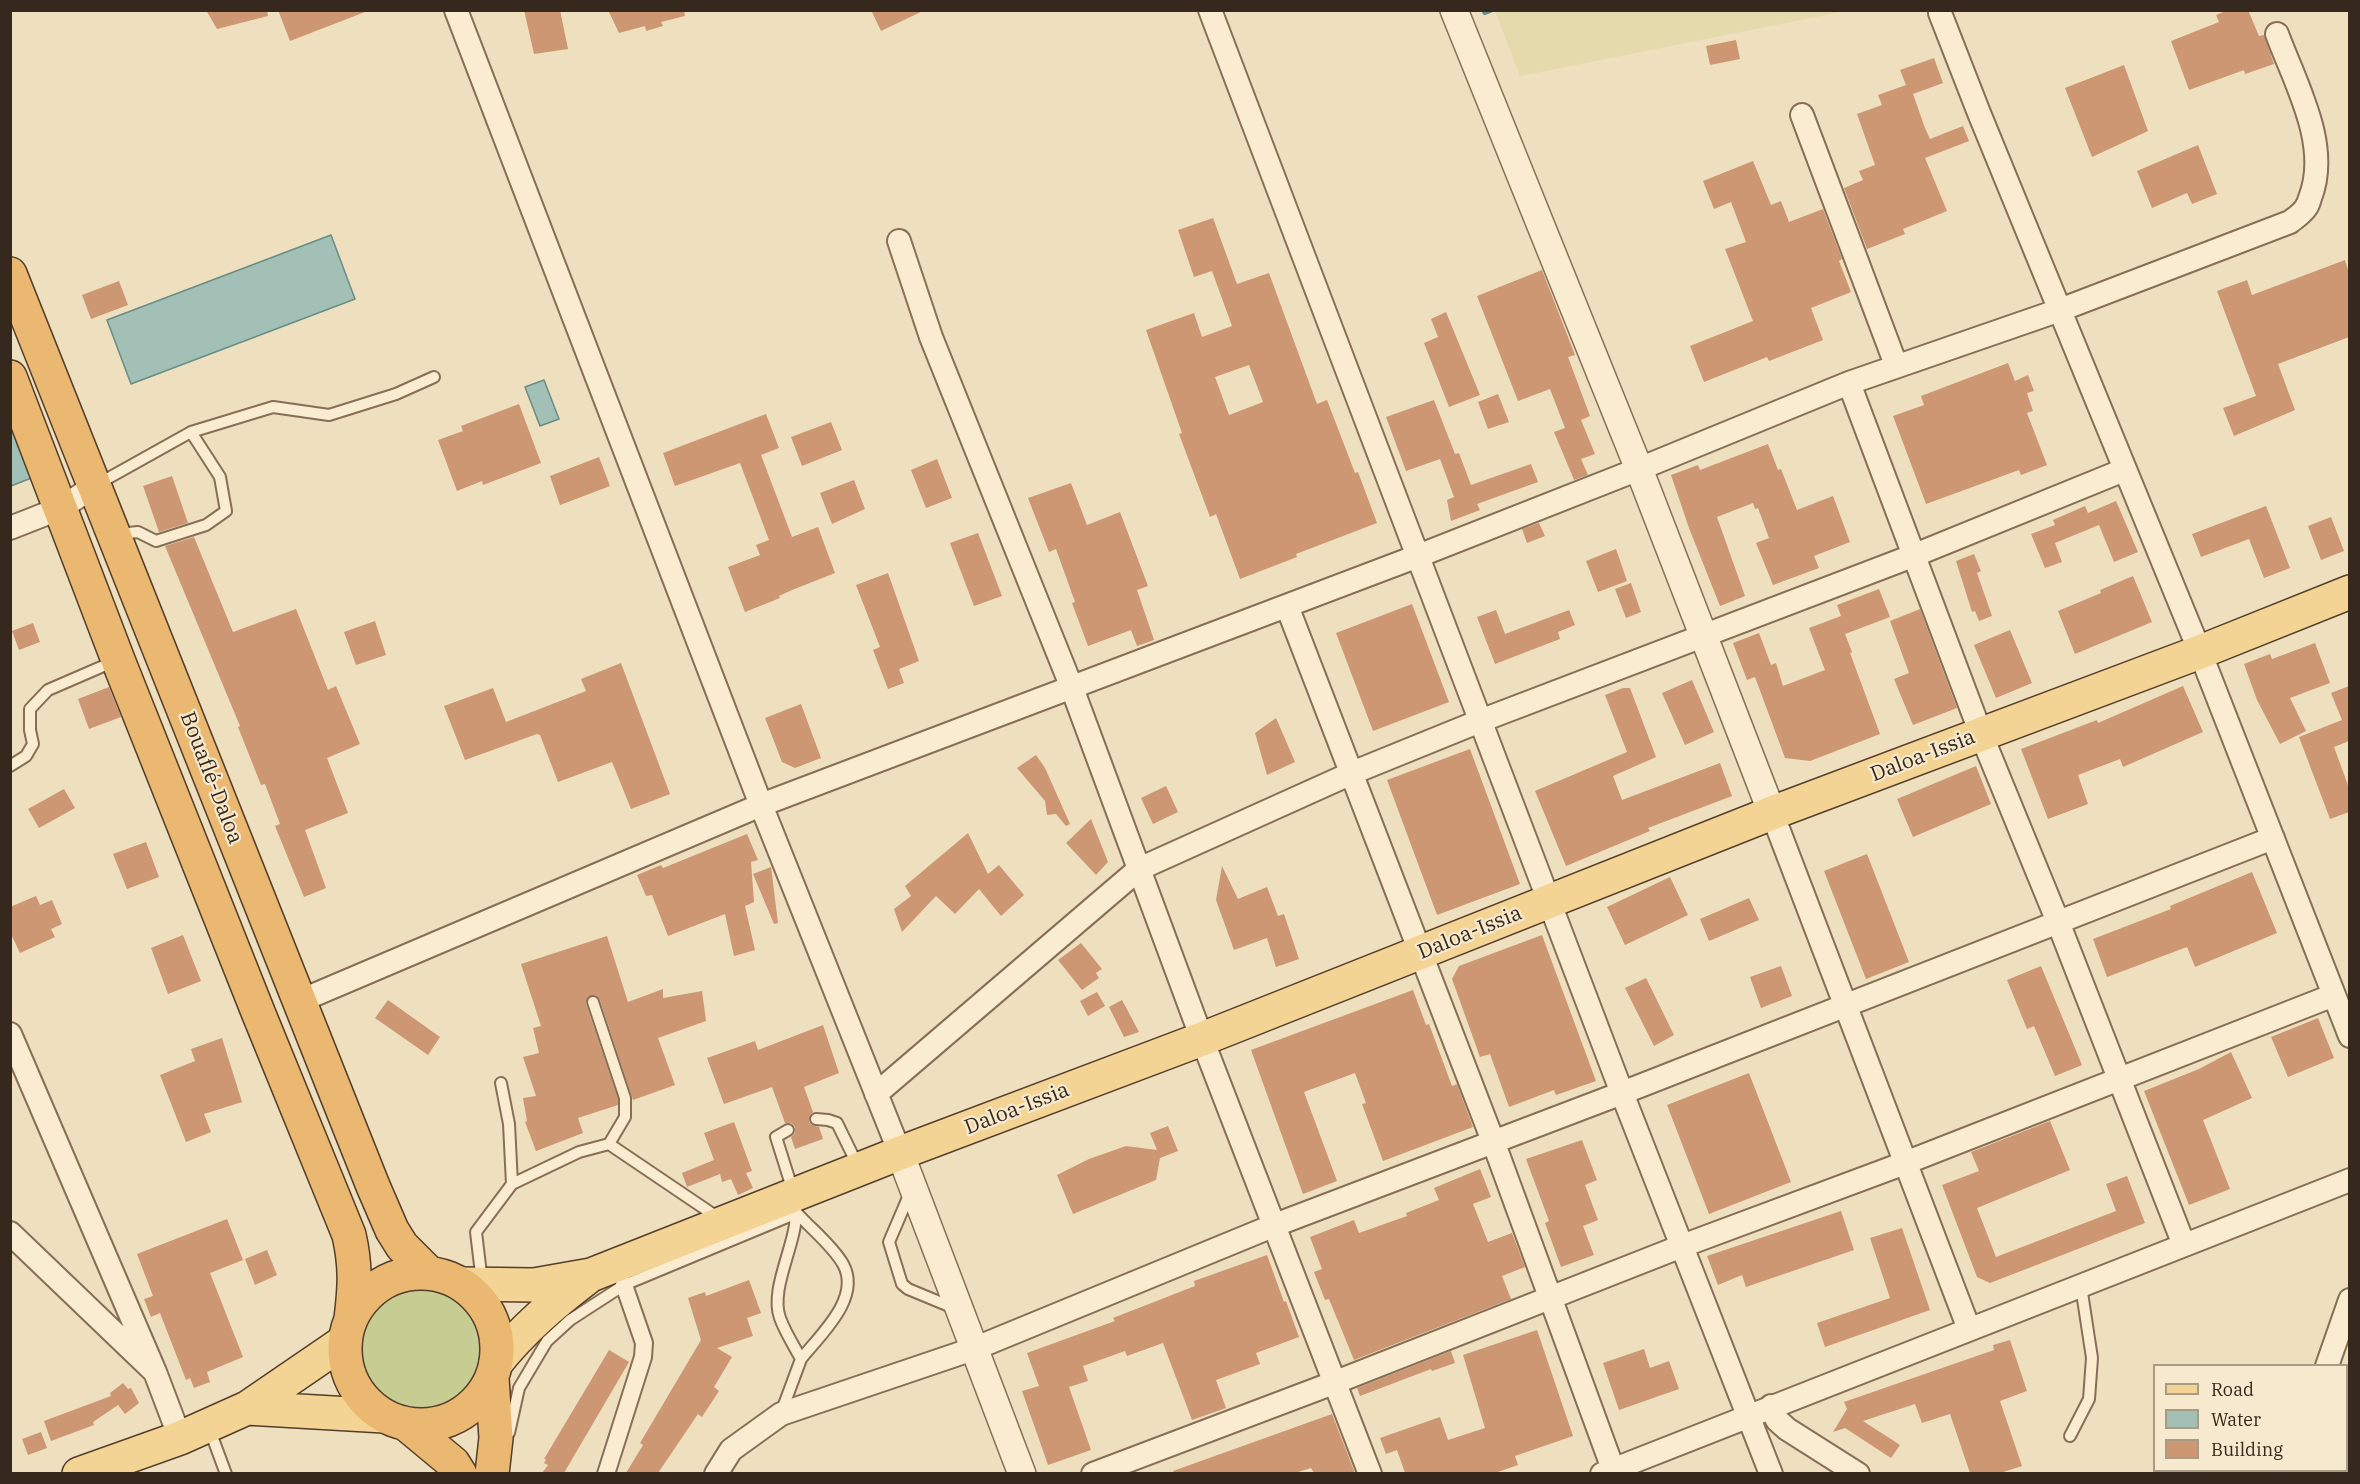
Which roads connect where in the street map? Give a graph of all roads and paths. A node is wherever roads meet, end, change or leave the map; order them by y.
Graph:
1 (456, 10) edge
2 (1210, 10) edge
3 (1454, 10) edge
4 (1940, 13) dead end
5 (2277, 34) dead end
6 (1802, 115) dead end
7 (899, 241) dead end
8 (10, 274) edge
9 (2060, 310) junction
10 (1896, 365) junction
11 (10, 377) edge
12 (434, 377) dead end
13 (1849, 383) junction
14 (191, 432) junction
15 (1639, 469) junction
16 (2124, 470) junction
17 (96, 485) junction
18 (62, 508) junction
19 (10, 528) edge
20 (116, 535) junction
21 (1915, 555) junction
22 (1418, 556) junction
23 (2349, 592) edge
24 (1287, 606) junction
25 (1703, 634) junction
26 (2200, 652) junction
27 (118, 660) junction
28 (1072, 688) junction
29 (1480, 721) junction
30 (1981, 734) junction
31 (10, 766) edge
32 (1352, 773) junction
33 (761, 805) junction
34 (1772, 813) junction
35 (2273, 838) junction
36 (1139, 869) junction
37 (1550, 901) junction
38 (2058, 922) junction
39 (1420, 953) junction
40 (2334, 995) junction
41 (300, 1001) junction
42 (593, 1002) dead end
43 (1846, 1006) junction
44 (10, 1034) edge
45 (2349, 1036) edge
46 (1202, 1039) junction
47 (2119, 1079) junction
48 (501, 1083) dead end
49 (1623, 1093) junction
50 (876, 1094) junction
51 (816, 1119) dead end
52 (788, 1130) dead end
53 (1493, 1141) junction
54 (609, 1144) junction
55 (900, 1153) junction
56 (1905, 1163) junction
57 (859, 1169) junction
58 (2349, 1180) edge
59 (512, 1184) junction
60 (913, 1188) junction
61 (795, 1204) junction
62 (725, 1223) junction
63 (1275, 1225) junction
64 (10, 1233) edge
65 (2184, 1245) junction
66 (1682, 1246) junction
67 (428, 1272) junction
68 (591, 1275) junction
69 (624, 1284) junction
70 (472, 1285) junction
71 (2081, 1285) junction
72 (1550, 1297) junction
73 (2349, 1300) edge
74 (962, 1311) junction
75 (1969, 1329) junction
76 (348, 1330) junction
77 (976, 1348) junction
78 (801, 1359) junction
79 (2327, 1364) edge
80 (494, 1371) junction
81 (155, 1372) junction
82 (1336, 1382) junction
83 (1771, 1406) junction
84 (247, 1408) junction
85 (781, 1414) junction
86 (1748, 1416) junction
87 (395, 1420) junction
88 (194, 1431) junction
89 (2070, 1436) dead end
90 (1607, 1471) edge
91 (79, 1473) edge
92 (226, 1473) edge
93 (460, 1473) edge
94 (492, 1473) edge
95 (503, 1473) edge
96 (606, 1473) edge
97 (716, 1473) edge
98 (1022, 1473) edge
99 (1093, 1473) edge
100 (1370, 1473) edge
101 (1771, 1473) edge
102 (1858, 1473) edge

1 - 33 street
2 - 22 street
3 - 15 street
4 - 9 street
5 - 9 street
6 - 10 street
7 - 28 street
8 - 17 highway, Bouaflé-Daloa
9 - 10 street
9 - 16 street
10 - 13 street
11 - 18 highway, Bouaflé-Daloa
12 - 14 lane
13 - 15 street
13 - 21 street
14 - 17 lane
14 - 20 lane
15 - 22 street
15 - 25 street
16 - 21 street
16 - 26 street
17 - 18 street
17 - 20 highway, Bouaflé-Daloa
18 - 19 street
18 - 27 highway, Bouaflé-Daloa
20 - 41 highway, Bouaflé-Daloa
21 - 25 street
21 - 30 street
22 - 24 street
22 - 29 street
23 - 26 main road, Daloa-Issia
24 - 28 street
24 - 32 street
25 - 29 street
25 - 34 street
26 - 30 main road, Daloa-Issia
26 - 35 street
27 - 31 lane
27 - 76 highway, Bouaflé-Daloa
28 - 33 street
28 - 36 street
29 - 32 street
29 - 37 street
30 - 34 main road, Daloa-Issia
30 - 38 street
32 - 36 street
32 - 39 street
33 - 41 street
33 - 50 street
34 - 37 main road, Daloa-Issia
34 - 43 street
35 - 38 street
35 - 40 street
36 - 46 street
36 - 50 street
37 - 39 main road, Daloa-Issia
37 - 49 street
38 - 43 street
38 - 47 street
39 - 46 main road, Daloa-Issia
39 - 53 street
40 - 45 street
40 - 47 street
41 - 67 highway, Bouaflé-Daloa
42 - 54 lane
43 - 49 street
43 - 56 street
44 - 81 street
46 - 55 main road, Daloa-Issia
46 - 63 street
47 - 56 street
47 - 65 street
48 - 59 lane
49 - 53 street
49 - 66 street
50 - 55 street
51 - 57 lane
52 - 61 lane
53 - 63 street
53 - 72 street
54 - 59 lane
54 - 62 lane
55 - 57 main road, Daloa-Issia
55 - 60 street
56 - 66 street
56 - 75 street
57 - 61 main road, Daloa-Issia
58 - 65 street
59 - 70 lane
60 - 74 street
60 - 74 lane
61 - 62 main road, Daloa-Issia
61 - 69 lane
61 - 78 lane
61 - 78 lane
62 - 68 main road, Daloa-Issia
63 - 77 street
63 - 82 street
64 - 81 street
65 - 71 street
66 - 72 street
66 - 86 street
67 - 70 highway
67 - 76 highway
68 - 70 main road
68 - 80 main road
69 - 95 lane
69 - 96 street
70 - 80 highway
71 - 75 street
71 - 89 lane
72 - 82 street
72 - 90 street
73 - 79 street
74 - 77 street
75 - 83 street
76 - 84 main road
76 - 87 highway
77 - 85 street
77 - 98 street
78 - 85 lane
80 - 87 highway
80 - 94 highway
81 - 88 street
82 - 99 street
82 - 100 street
83 - 86 street
83 - 102 street
84 - 87 main road
84 - 88 main road
85 - 97 street
86 - 90 street
86 - 101 street
87 - 93 highway
88 - 91 main road
88 - 92 lane

